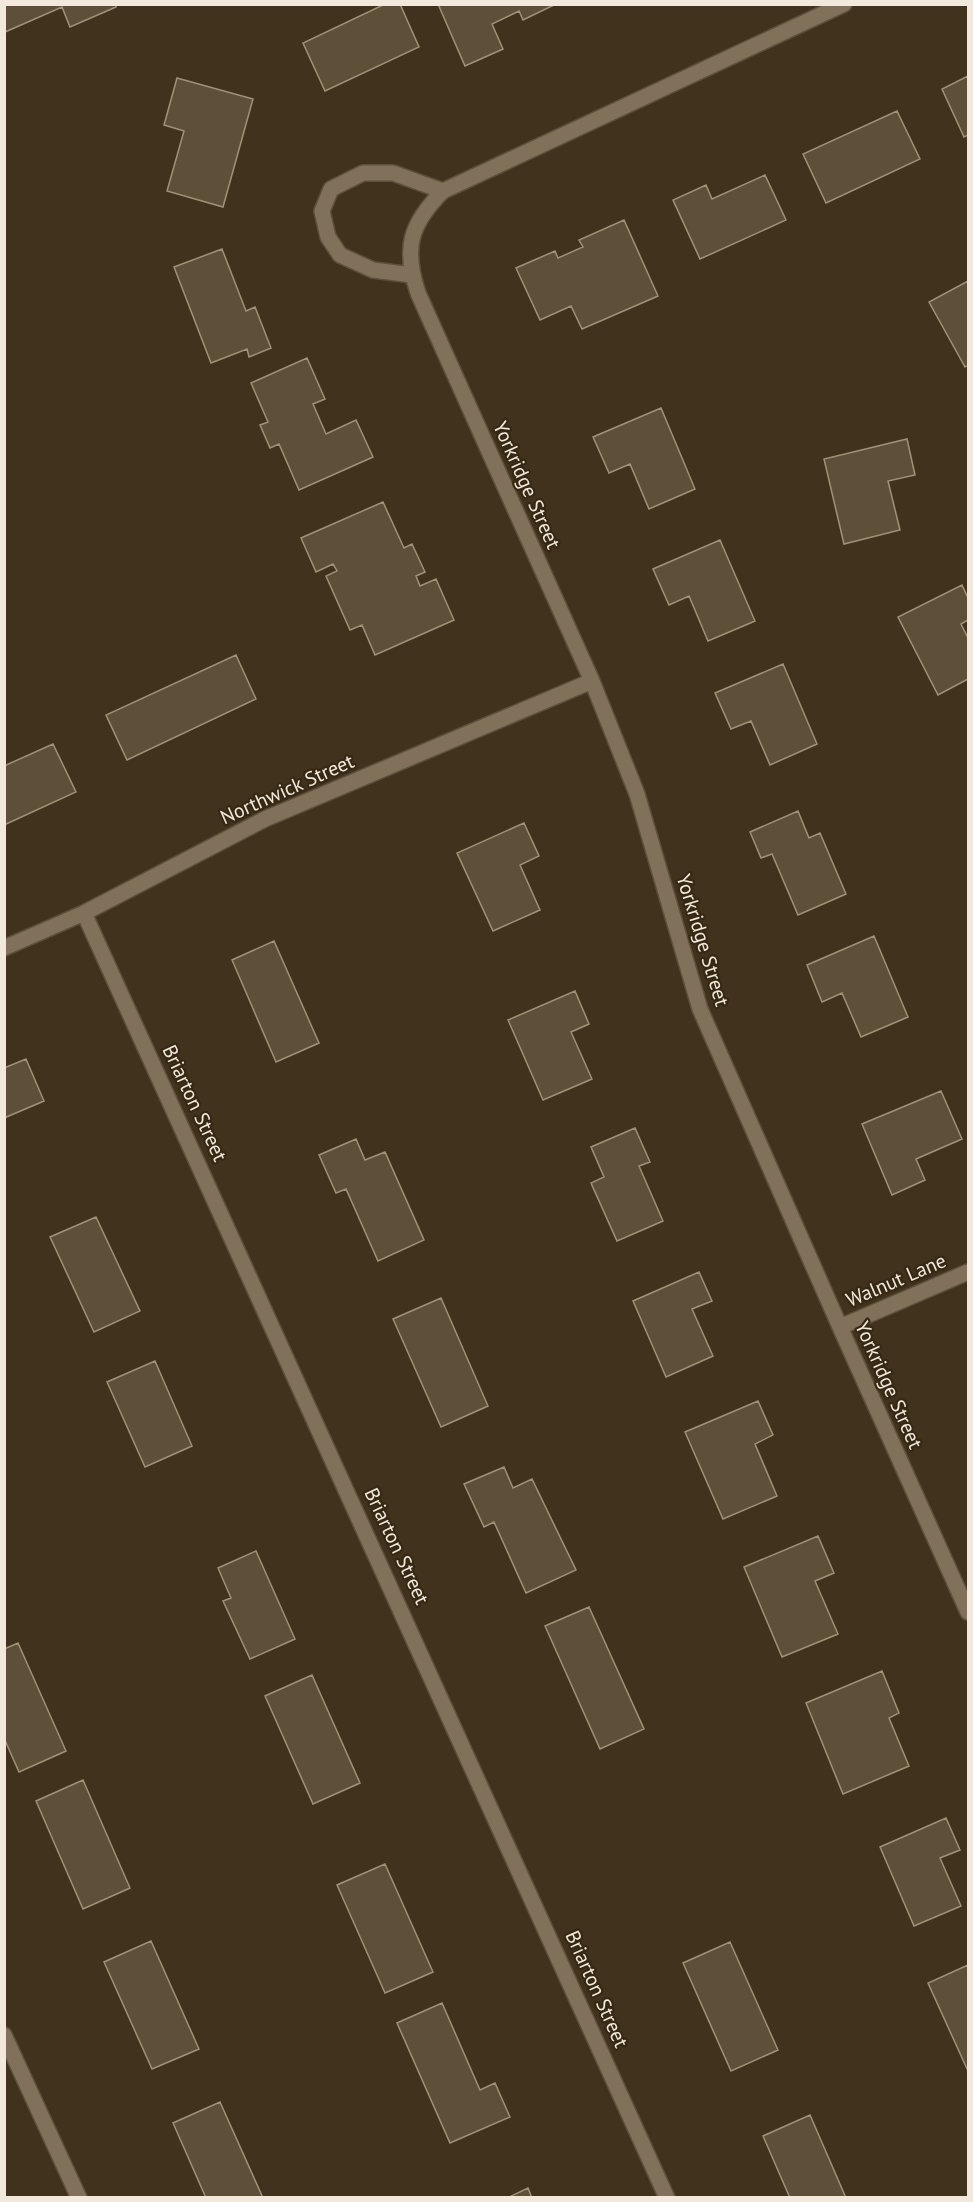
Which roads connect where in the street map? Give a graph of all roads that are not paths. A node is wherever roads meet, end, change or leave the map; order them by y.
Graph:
1 (844, 4) edge
2 (443, 191) junction
3 (412, 274) junction
4 (592, 681) junction
5 (84, 913) junction
6 (4, 948) edge
7 (969, 1272) edge
8 (840, 1327) junction
9 (969, 1612) edge
10 (4, 2035) edge
11 (79, 2198) edge
12 (668, 2198) edge

1 - 2 street, Yorkridge Street
2 - 3 street, Yorkridge Street
2 - 3 street
3 - 4 street, Yorkridge Street
4 - 5 street, Northwick Street
4 - 8 street, Yorkridge Street
5 - 6 street, Northwick Street
5 - 12 street, Briarton Street
7 - 8 street, Walnut Lane
8 - 9 street, Yorkridge Street
10 - 11 street

